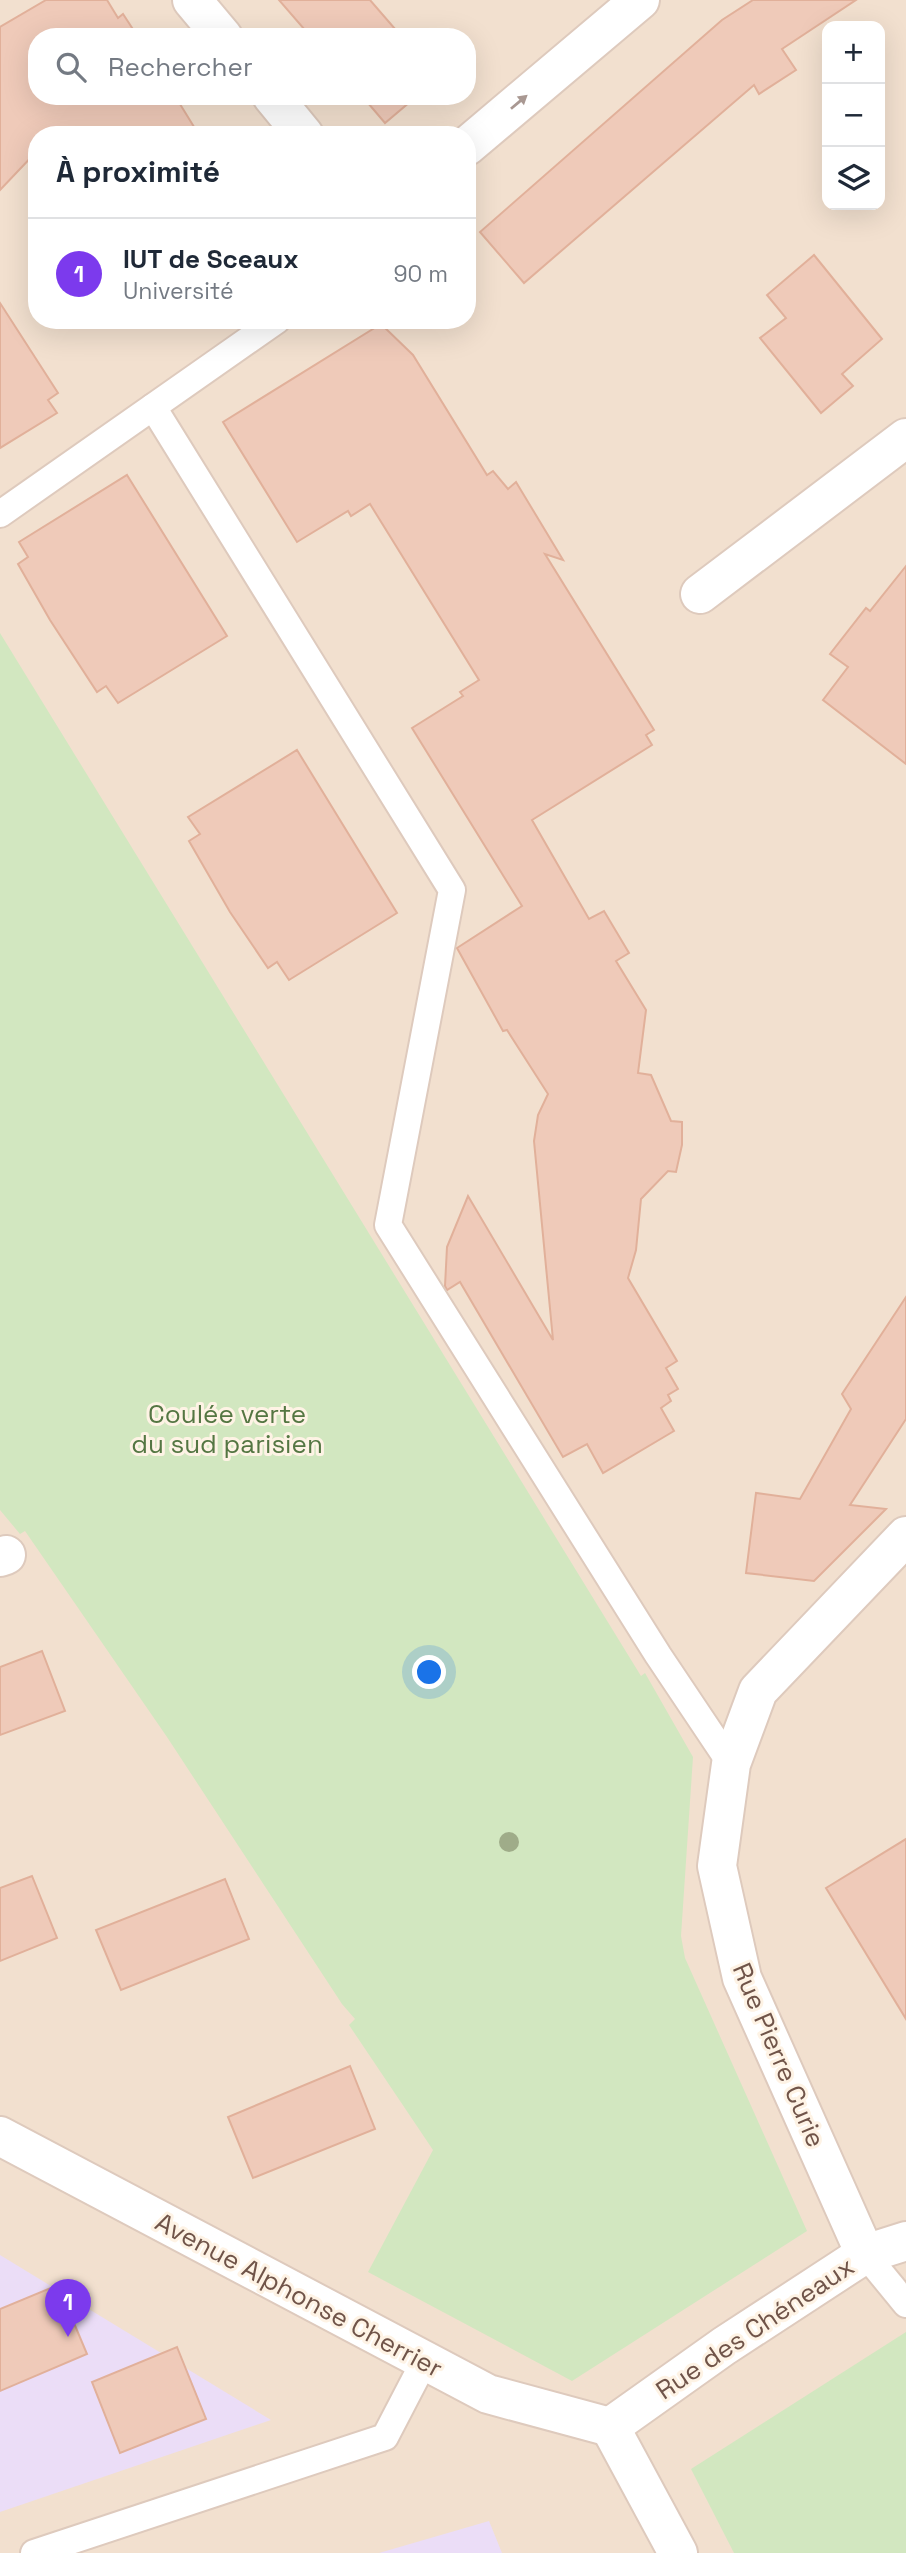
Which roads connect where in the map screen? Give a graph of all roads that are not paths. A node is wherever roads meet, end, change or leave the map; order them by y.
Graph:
1 (192, 0) edge
2 (640, 0) edge
3 (215, 28) edge
4 (279, 105) edge
5 (297, 126) edge
6 (476, 138) edge
7 (264, 329) edge
8 (153, 407) junction
9 (906, 438) edge
10 (0, 514) edge
11 (700, 594) dead end
12 (906, 1536) edge
13 (731, 1764) junction
14 (0, 2136) edge
15 (906, 2241) edge
16 (865, 2254) junction
17 (906, 2304) edge
18 (424, 2362) junction
19 (610, 2427) junction
20 (34, 2553) edge
21 (678, 2553) edge

1 - 3 street
6 -> 2 street
4 - 5 street
7 - 8 lane
8 - 10 lane
8 - 13 lane
9 - 11 street
12 - 13 street, Rue Pierre Curie
13 - 16 street, Rue Pierre Curie
14 - 18 street, Avenue Alphonse Cherrier
15 - 16 street, Rue des Chéneaux
16 - 17 lane
16 - 19 street, Rue des Chéneaux
18 - 19 street, Avenue Alphonse Cherrier
18 - 20 lane
19 - 21 street

